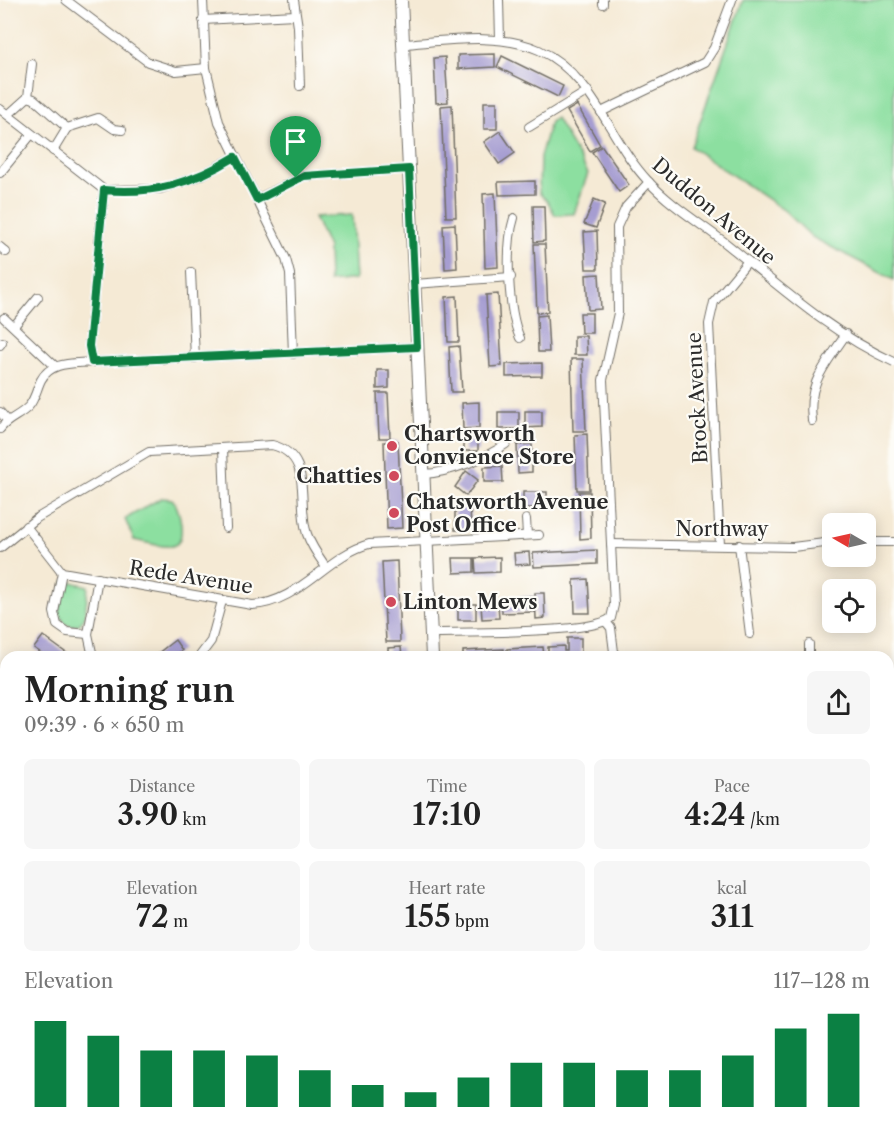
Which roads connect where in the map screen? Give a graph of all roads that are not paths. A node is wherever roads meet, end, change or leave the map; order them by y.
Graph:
1 (66, 0) edge
2 (203, 0) edge
3 (294, 0) edge
4 (401, 0) edge
5 (499, 0) edge
6 (732, 0) edge
7 (295, 15) junction
8 (203, 20) junction
9 (500, 40) junction
10 (403, 44) junction
11 (32, 64) dead end
12 (206, 68) junction
13 (300, 86) dead end
14 (588, 91) junction
15 (28, 97) junction
16 (0, 109) edge
17 (601, 112) junction
18 (8, 115) junction
19 (529, 127) dead end
20 (67, 128) junction
21 (122, 130) dead end
22 (31, 135) junction
23 (53, 151) junction
24 (235, 157) junction
25 (409, 169) junction
26 (0, 173) edge
27 (649, 182) junction
28 (104, 190) junction
29 (257, 200) junction
30 (514, 218) dead end
31 (748, 261) junction
32 (191, 272) dead end
33 (511, 277) junction
34 (414, 284) junction
35 (38, 297) dead end
36 (3, 318) dead end
37 (14, 326) junction
38 (846, 334) junction
39 (520, 338) dead end
40 (417, 347) junction
41 (293, 354) junction
42 (195, 358) junction
43 (92, 362) junction
44 (894, 362) edge
45 (55, 366) junction
46 (0, 412) edge
47 (7, 420) junction
48 (812, 421) dead end
49 (0, 429) edge
50 (506, 444) dead end
51 (223, 448) junction
52 (424, 474) junction
53 (526, 519) dead end
54 (26, 526) junction
55 (226, 528) dead end
56 (527, 535) junction
57 (539, 535) dead end
58 (428, 539) junction
59 (876, 542) edge
60 (894, 542) edge
61 (822, 543) edge
62 (611, 544) junction
63 (720, 545) junction
64 (739, 545) junction
65 (0, 548) edge
66 (326, 567) junction
67 (62, 572) junction
68 (98, 578) junction
69 (222, 601) junction
70 (606, 622) junction
71 (431, 633) junction
72 (88, 634) junction
73 (750, 634) dead end
74 (809, 644) dead end
75 (92, 651) edge
76 (204, 651) edge
77 (432, 651) edge
78 (615, 651) edge
79 (809, 651) edge

1 - 12 street
2 - 8 street
3 - 7 street
4 - 10 street
5 - 9 street
6 - 17 street
7 - 8 street
7 - 13 street
8 - 12 street
9 - 10 street, Duddon Avenue
9 - 14 street, Duddon Avenue
10 - 25 street
11 - 15 street
12 - 24 street
14 - 17 street, Duddon Avenue
14 - 19 street
15 - 18 street
15 - 20 street
16 - 18 street
17 - 27 street, Duddon Avenue
18 - 22 street
20 - 21 street
20 - 23 street
22 - 23 street
22 - 26 street
23 - 28 street
24 - 28 street
24 - 29 street
25 - 29 street
25 - 34 street
27 - 31 street, Duddon Avenue
27 - 62 street
28 - 43 street
29 - 41 street
30 - 33 street
31 - 38 street, Duddon Avenue
31 - 63 street, Brock Avenue
32 - 42 street
33 - 34 street
33 - 39 street
34 - 40 street
35 - 37 street
36 - 37 street
37 - 45 street
38 - 44 street, Duddon Avenue
38 - 48 street
40 - 41 street
40 - 52 street
41 - 42 street
42 - 43 street
43 - 45 street
45 - 47 street
46 - 47 street
47 - 49 street
50 - 52 street
51 - 54 street
51 - 55 street
51 - 66 street
52 - 58 street
53 - 56 street
54 - 65 street
54 - 67 street
56 - 57 street, Rede Avenue
56 - 58 street, Rede Avenue
58 - 66 street, Rede Avenue
58 - 71 street
59 - 60 street
61 - 64 street, Northway
62 - 63 street, Northway
62 - 70 street
63 - 64 street, Northway
64 - 73 street
66 - 69 street, Rede Avenue
67 - 68 street, Rede Avenue
67 - 72 street
68 - 69 street, Rede Avenue
68 - 72 street
69 - 76 street
70 - 71 street
70 - 78 street
71 - 77 street
72 - 75 street
74 - 79 street

